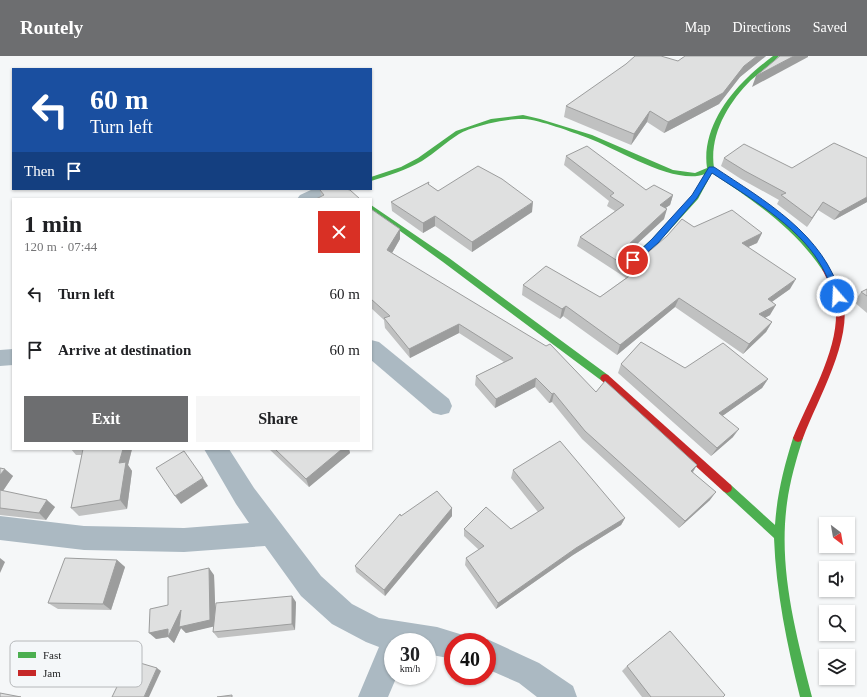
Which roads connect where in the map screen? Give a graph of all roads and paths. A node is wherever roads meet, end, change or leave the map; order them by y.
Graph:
1 (776, 56) edge
2 (711, 169) junction
3 (372, 179) edge
4 (326, 190) edge
5 (308, 198) edge
6 (372, 208) edge
7 (633, 260) edge
8 (372, 349) edge
9 (12, 357) edge
10 (0, 358) edge
11 (441, 406) dead end
12 (217, 450) edge
13 (0, 528) edge
14 (271, 533) junction
15 (779, 536) junction
16 (384, 636) edge
17 (496, 658) edge
18 (384, 671) edge
19 (373, 697) edge
20 (562, 697) edge
21 (806, 697) edge

1 - 2 street
2 - 3 street
2 - 7 street
2 - 15 street
4 - 5 street
6 - 15 street
8 - 11 street
9 - 10 street
12 - 14 street
13 - 14 street
14 - 16 street
15 - 21 street
17 - 20 street
18 - 19 street

